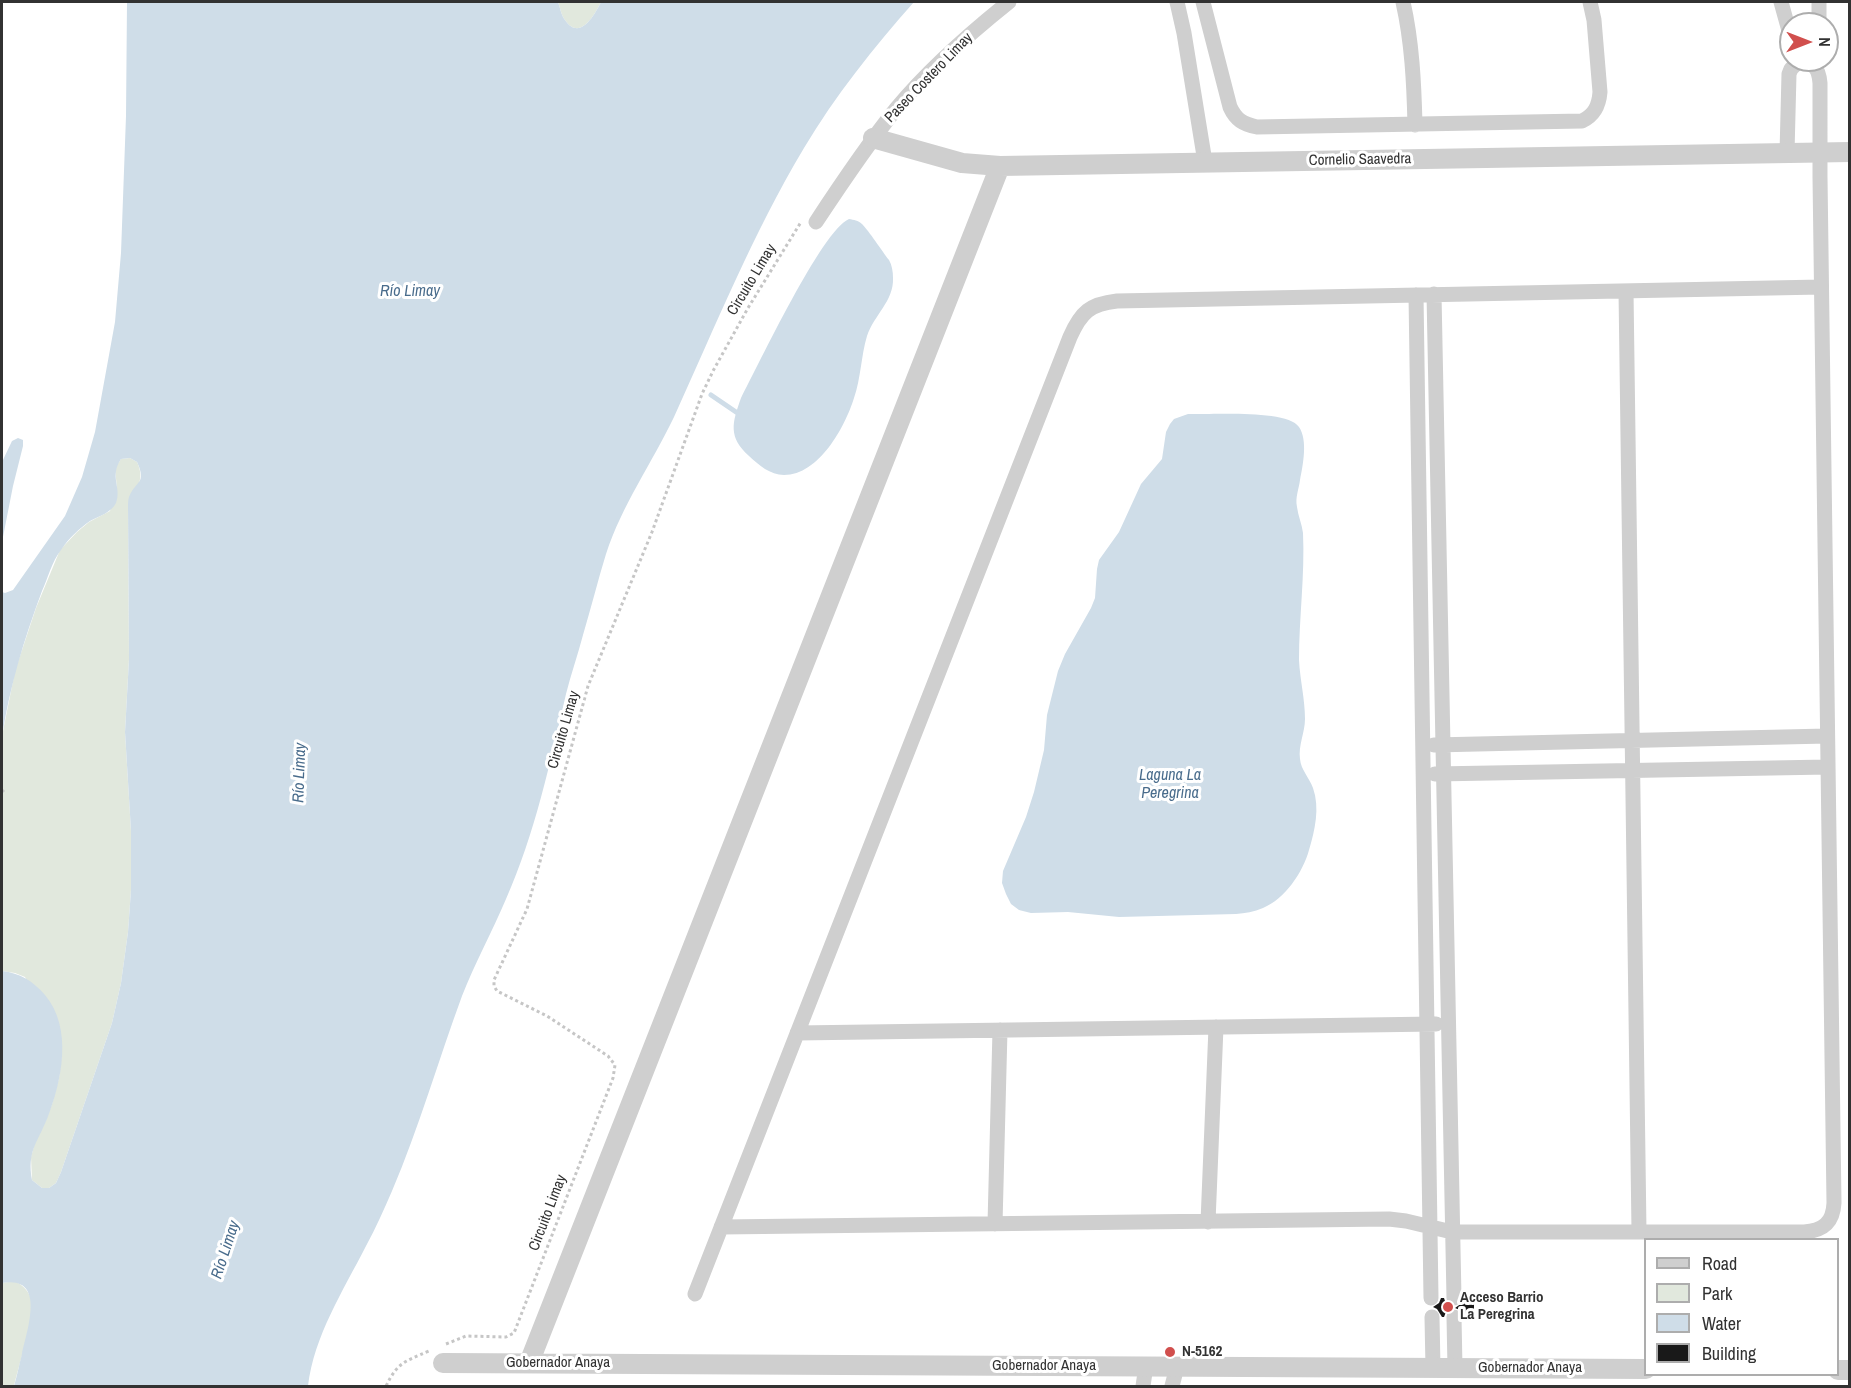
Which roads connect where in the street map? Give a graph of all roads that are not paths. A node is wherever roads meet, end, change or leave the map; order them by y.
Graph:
1 (1009, 2) edge
2 (1177, 2) edge
3 (1203, 2) edge
4 (1403, 2) edge
5 (1590, 2) edge
6 (1790, 72) edge
7 (1818, 72) edge
8 (1415, 125) junction
9 (873, 138) junction
10 (1850, 152) edge
11 (1787, 153) junction
12 (1819, 153) junction
13 (1205, 162) junction
14 (1000, 166) junction
15 (809, 221) road end
16 (1821, 287) junction
17 (1626, 291) junction
18 (1434, 294) junction
19 (1416, 295) junction
20 (1827, 736) junction
21 (1633, 740) junction
22 (1443, 744) junction
23 (1423, 745) junction
24 (1828, 767) junction
25 (1633, 771) junction
26 (1424, 774) junction
27 (1443, 774) junction
28 (1427, 1024) junction
29 (1448, 1024) junction
30 (1216, 1027) junction
31 (1000, 1030) junction
32 (797, 1033) junction
33 (1208, 1221) junction
34 (995, 1224) junction
35 (721, 1227) junction
36 (1431, 1228) junction
37 (1639, 1231) junction
38 (1452, 1232) junction
39 (695, 1294) dead end
40 (1431, 1298) dead end
41 (1454, 1298) dead end
42 (1432, 1317) dead end
43 (1454, 1317) dead end
44 (442, 1352) road end
45 (529, 1363) junction
46 (1146, 1366) junction
47 (1177, 1367) junction
48 (1433, 1368) junction
49 (1455, 1368) junction
50 (1644, 1369) edge
51 (1143, 1386) edge
52 (1172, 1386) edge

1 - 9 street, Paseo Costero Limay
2 - 13 street
3 - 8 street
4 - 8 street
5 - 8 street
6 - 11 street
7 - 12 street
9 - 14 street, Cornelio Saavedra
9 - 15 street, Paseo Costero Limay
10 - 12 street, Cornelio Saavedra
11 - 12 street, Cornelio Saavedra
11 - 13 street, Cornelio Saavedra
12 - 16 street
13 - 14 street, Cornelio Saavedra
14 - 45 street
16 - 17 street
16 - 20 street
17 - 18 street
17 - 21 street
18 - 19 street
18 - 22 street
19 - 23 street
19 - 32 street
20 - 21 street
20 - 24 street
21 - 22 street
21 - 25 street
22 - 23 street
22 - 27 street
23 - 26 street
24 - 25 street
24 - 37 street
25 - 27 street
25 - 37 street
26 - 27 street
26 - 28 street
27 - 29 street
28 - 29 street
28 - 30 street
28 - 36 street
29 - 38 street
30 - 31 street
30 - 33 street
31 - 32 street
31 - 34 street
32 - 35 street
33 - 34 street
33 - 36 street
34 - 35 street
35 - 39 street
36 - 38 street
36 - 40 street
37 - 38 street
38 - 41 street
42 - 48 street
43 - 49 street
44 - 45 street, Gobernador Anaya
45 - 46 street, Gobernador Anaya
46 - 47 street, Gobernador Anaya
46 - 51 street
47 - 48 street, Gobernador Anaya
47 - 52 street
48 - 49 street, Gobernador Anaya
49 - 50 street, Gobernador Anaya

